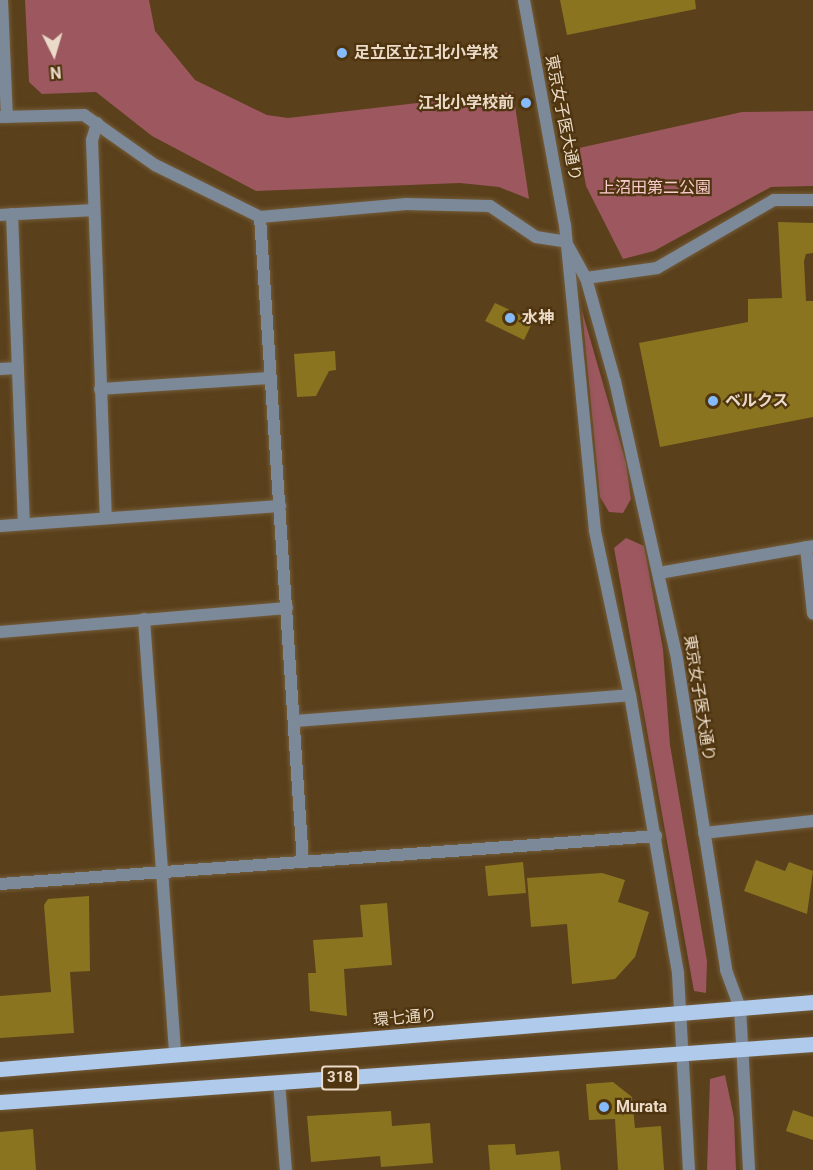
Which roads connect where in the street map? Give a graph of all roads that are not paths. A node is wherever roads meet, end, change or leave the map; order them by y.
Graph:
1 (2, 0) edge
2 (524, 0) edge
3 (3, 117) edge
4 (98, 123) junction
5 (813, 200) edge
6 (94, 210) junction
7 (6, 215) edge
8 (260, 217) junction
9 (566, 242) junction
10 (586, 278) junction
11 (18, 368) junction
12 (0, 369) edge
13 (271, 378) junction
14 (100, 389) junction
15 (280, 506) junction
16 (106, 518) junction
17 (24, 524) junction
18 (0, 526) edge
19 (809, 547) edge
20 (659, 573) junction
21 (287, 608) junction
22 (813, 614) edge
23 (144, 619) junction
24 (0, 632) edge
25 (630, 695) junction
26 (295, 721) junction
27 (813, 821) edge
28 (704, 833) junction
29 (656, 836) junction
30 (303, 862) junction
31 (163, 872) junction
32 (0, 884) edge
33 (813, 1002) edge
34 (740, 1008) junction
35 (676, 1013) junction
36 (813, 1044) edge
37 (746, 1050) junction
38 (176, 1055) junction
39 (680, 1056) junction
40 (0, 1069) edge
41 (279, 1082) junction
42 (0, 1102) edge
43 (286, 1170) edge
44 (689, 1170) edge
45 (749, 1170) edge

1 - 3 street
2 - 9 street, 東京女子医大通り
3 - 4 street
4 - 6 street
4 - 8 street
5 - 10 street
6 - 7 street
6 - 14 street
7 - 11 street
8 - 9 street
8 - 13 street
9 - 10 street, 東京女子医大通り
9 - 25 street, 東京女子医大通り
10 - 20 street, 東京女子医大通り
11 - 12 street
11 - 17 street
13 - 14 street
13 - 15 street
14 - 16 street
15 - 16 street
15 - 21 street
16 - 17 street
17 - 18 street
19 - 20 street
19 - 22 street
20 - 28 street, 東京女子医大通り
21 - 23 street
21 - 26 street
23 - 24 street
23 - 31 street
25 - 26 street
25 - 29 street, 東京女子医大通り
26 - 30 street
27 - 28 street
28 - 34 street, 東京女子医大通り
29 - 30 street
29 - 35 street, 東京女子医大通り
30 - 31 street
31 - 32 street
31 - 38 street
33 - 34 main road, 環七通り / 318
34 - 35 main road, 環七通り / 318
34 - 37 street, 東京女子医大通り
35 - 38 main road, 環七通り / 318
35 - 39 street, 東京女子医大通り
36 - 37 main road, 318
37 - 39 main road, 318
37 - 45 street, 東京女子医大通り
38 - 40 main road, 環七通り / 318
39 - 41 main road, 318
39 - 44 street, 東京女子医大通り
41 - 42 main road, 318
41 - 43 street

